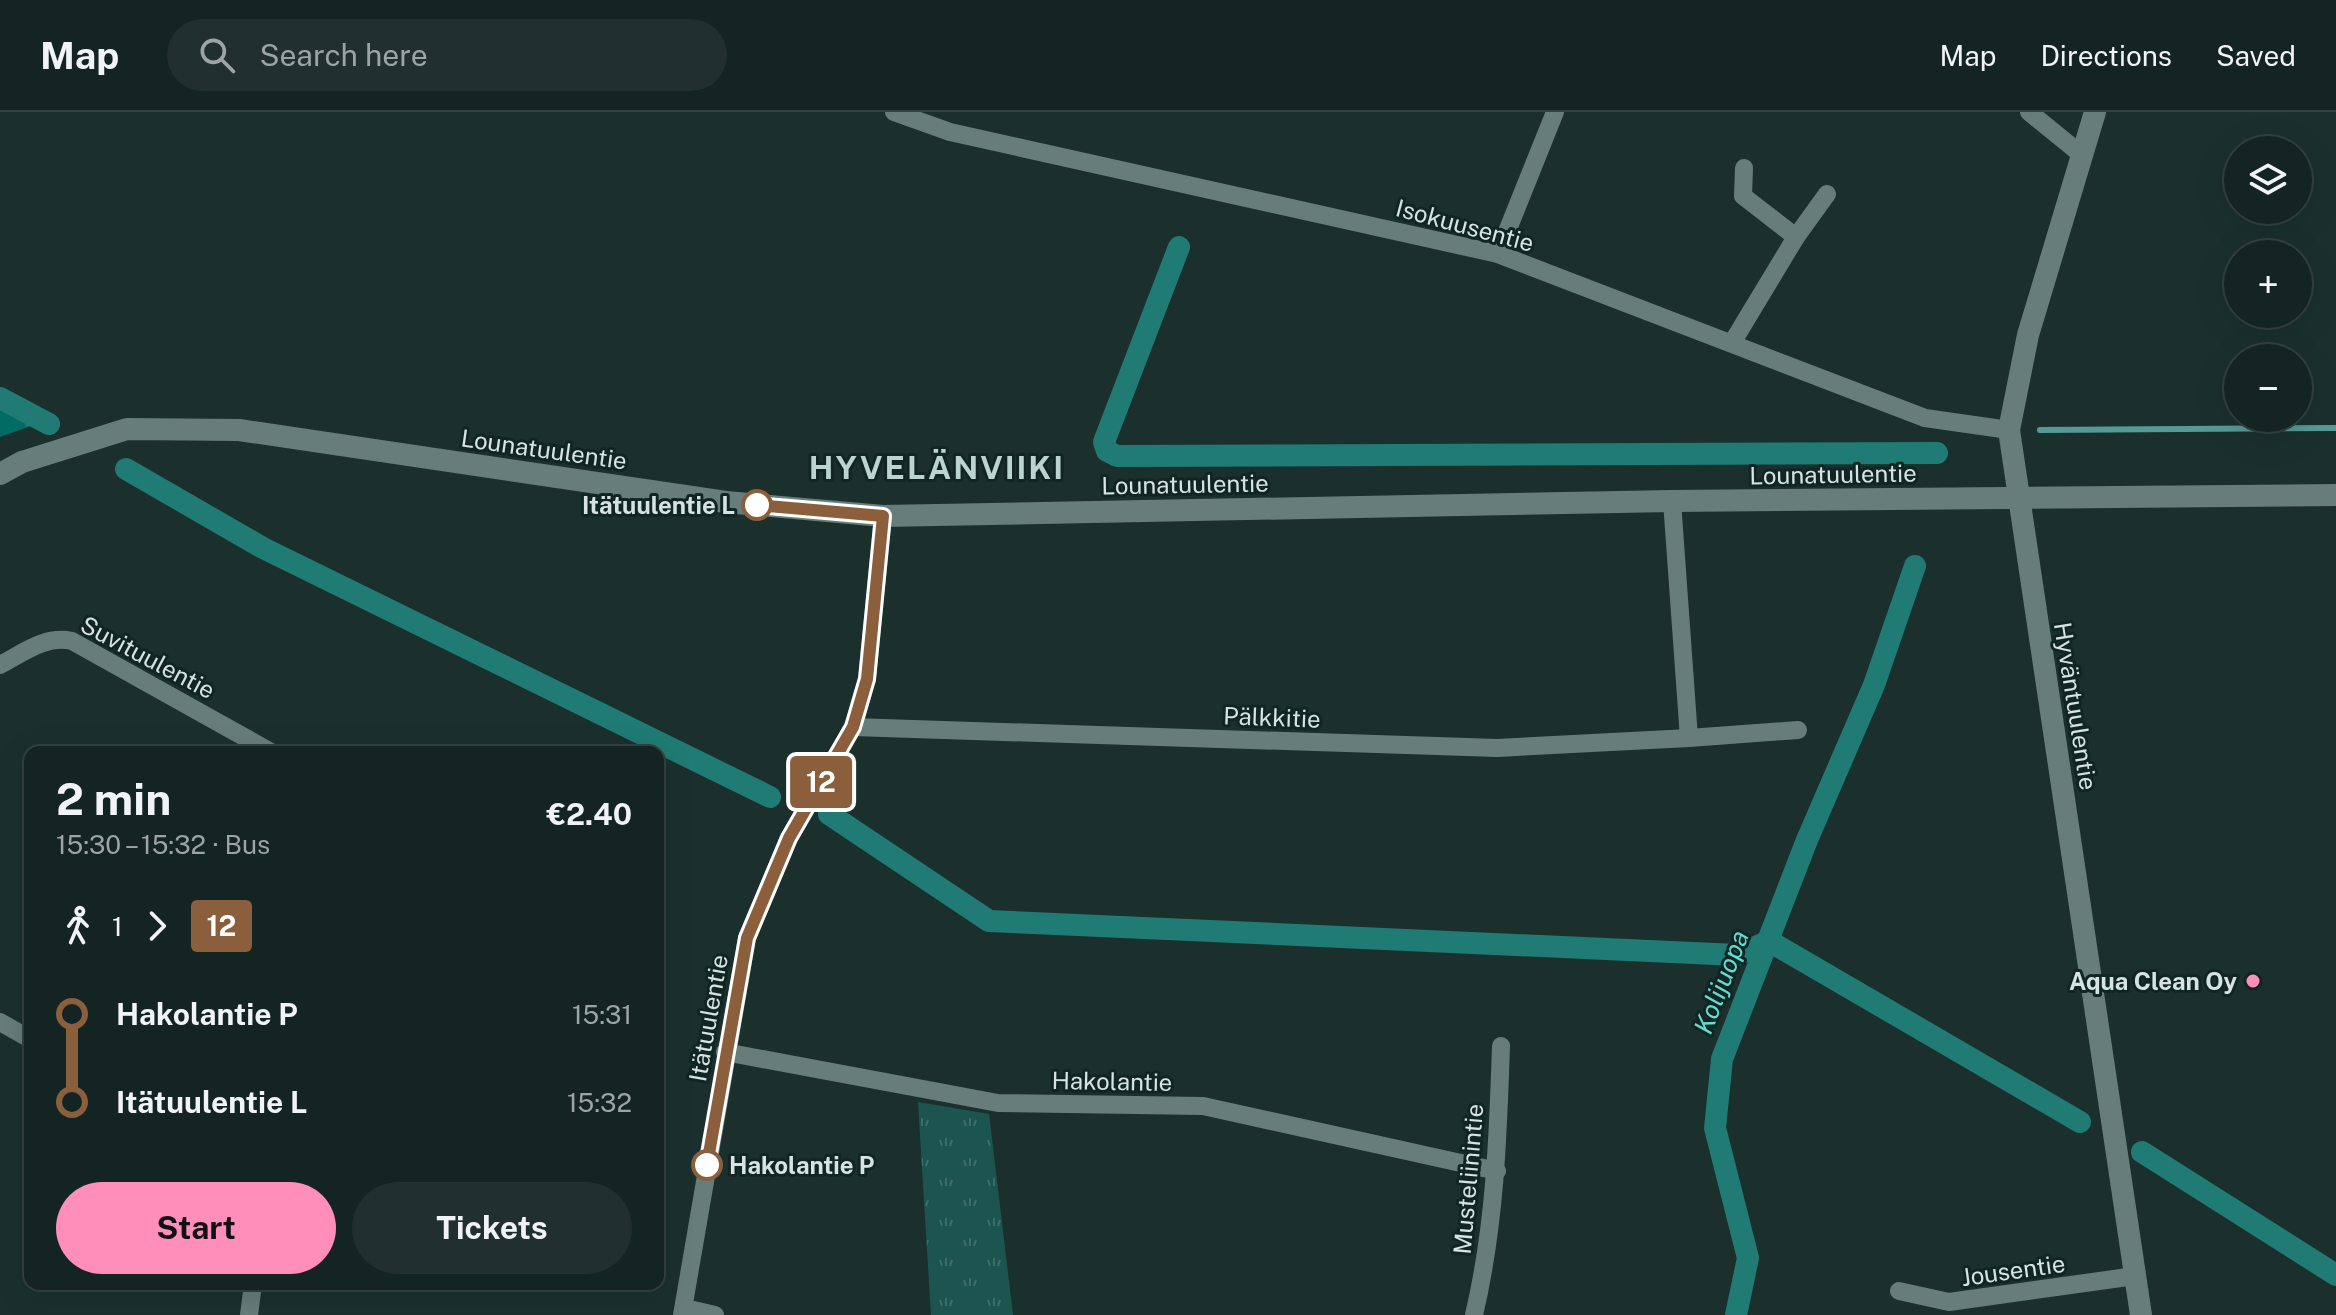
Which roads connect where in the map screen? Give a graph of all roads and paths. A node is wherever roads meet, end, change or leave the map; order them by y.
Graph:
1 (894, 112) edge
2 (1555, 112) edge
3 (2029, 112) edge
4 (2095, 112) edge
5 (2082, 155) junction
6 (1744, 168) dead end
7 (1827, 194) dead end
8 (1796, 237) junction
9 (1498, 254) junction
10 (1732, 343) junction
11 (2009, 430) junction
12 (0, 474) edge
13 (2336, 495) edge
14 (2018, 498) junction
15 (1672, 501) junction
16 (883, 516) junction
17 (0, 665) edge
18 (853, 727) junction
19 (1798, 730) dead end
20 (1689, 738) junction
21 (260, 746) edge
22 (0, 1022) edge
23 (24, 1036) edge
24 (1501, 1046) dead end
25 (725, 1052) junction
26 (1497, 1171) junction
27 (2135, 1276) junction
28 (252, 1290) edge
29 (1899, 1291) dead end
30 (684, 1312) edge
31 (249, 1315) edge
32 (715, 1315) edge
33 (1474, 1315) edge
34 (2141, 1315) edge

1 - 9 street, Isokuusentie
2 - 9 street
3 - 5 street
4 - 5 street, Hyväntuulentie
5 - 11 street, Hyväntuulentie
6 - 8 street
7 - 8 street
8 - 10 street
9 - 10 street, Isokuusentie
10 - 11 street, Isokuusentie
11 - 14 street, Hyväntuulentie
12 - 16 street, Lounatuulentie
13 - 14 street, Lounatuulentie
14 - 15 street, Lounatuulentie
14 - 27 street, Hyväntuulentie
15 - 16 street, Lounatuulentie
15 - 20 street
16 - 18 street, Itätuulentie
17 - 21 street, Suvituulentie
18 - 20 street, Pälkkitie
18 - 25 street, Itätuulentie
19 - 20 street, Pälkkitie
22 - 23 street
24 - 26 street, Musteliinintie
25 - 26 street, Hakolantie
25 - 30 street, Itätuulentie
26 - 33 street, Musteliinintie
27 - 29 street, Jousentie
27 - 34 street, Hyväntuulentie
28 - 31 street
30 - 32 street

